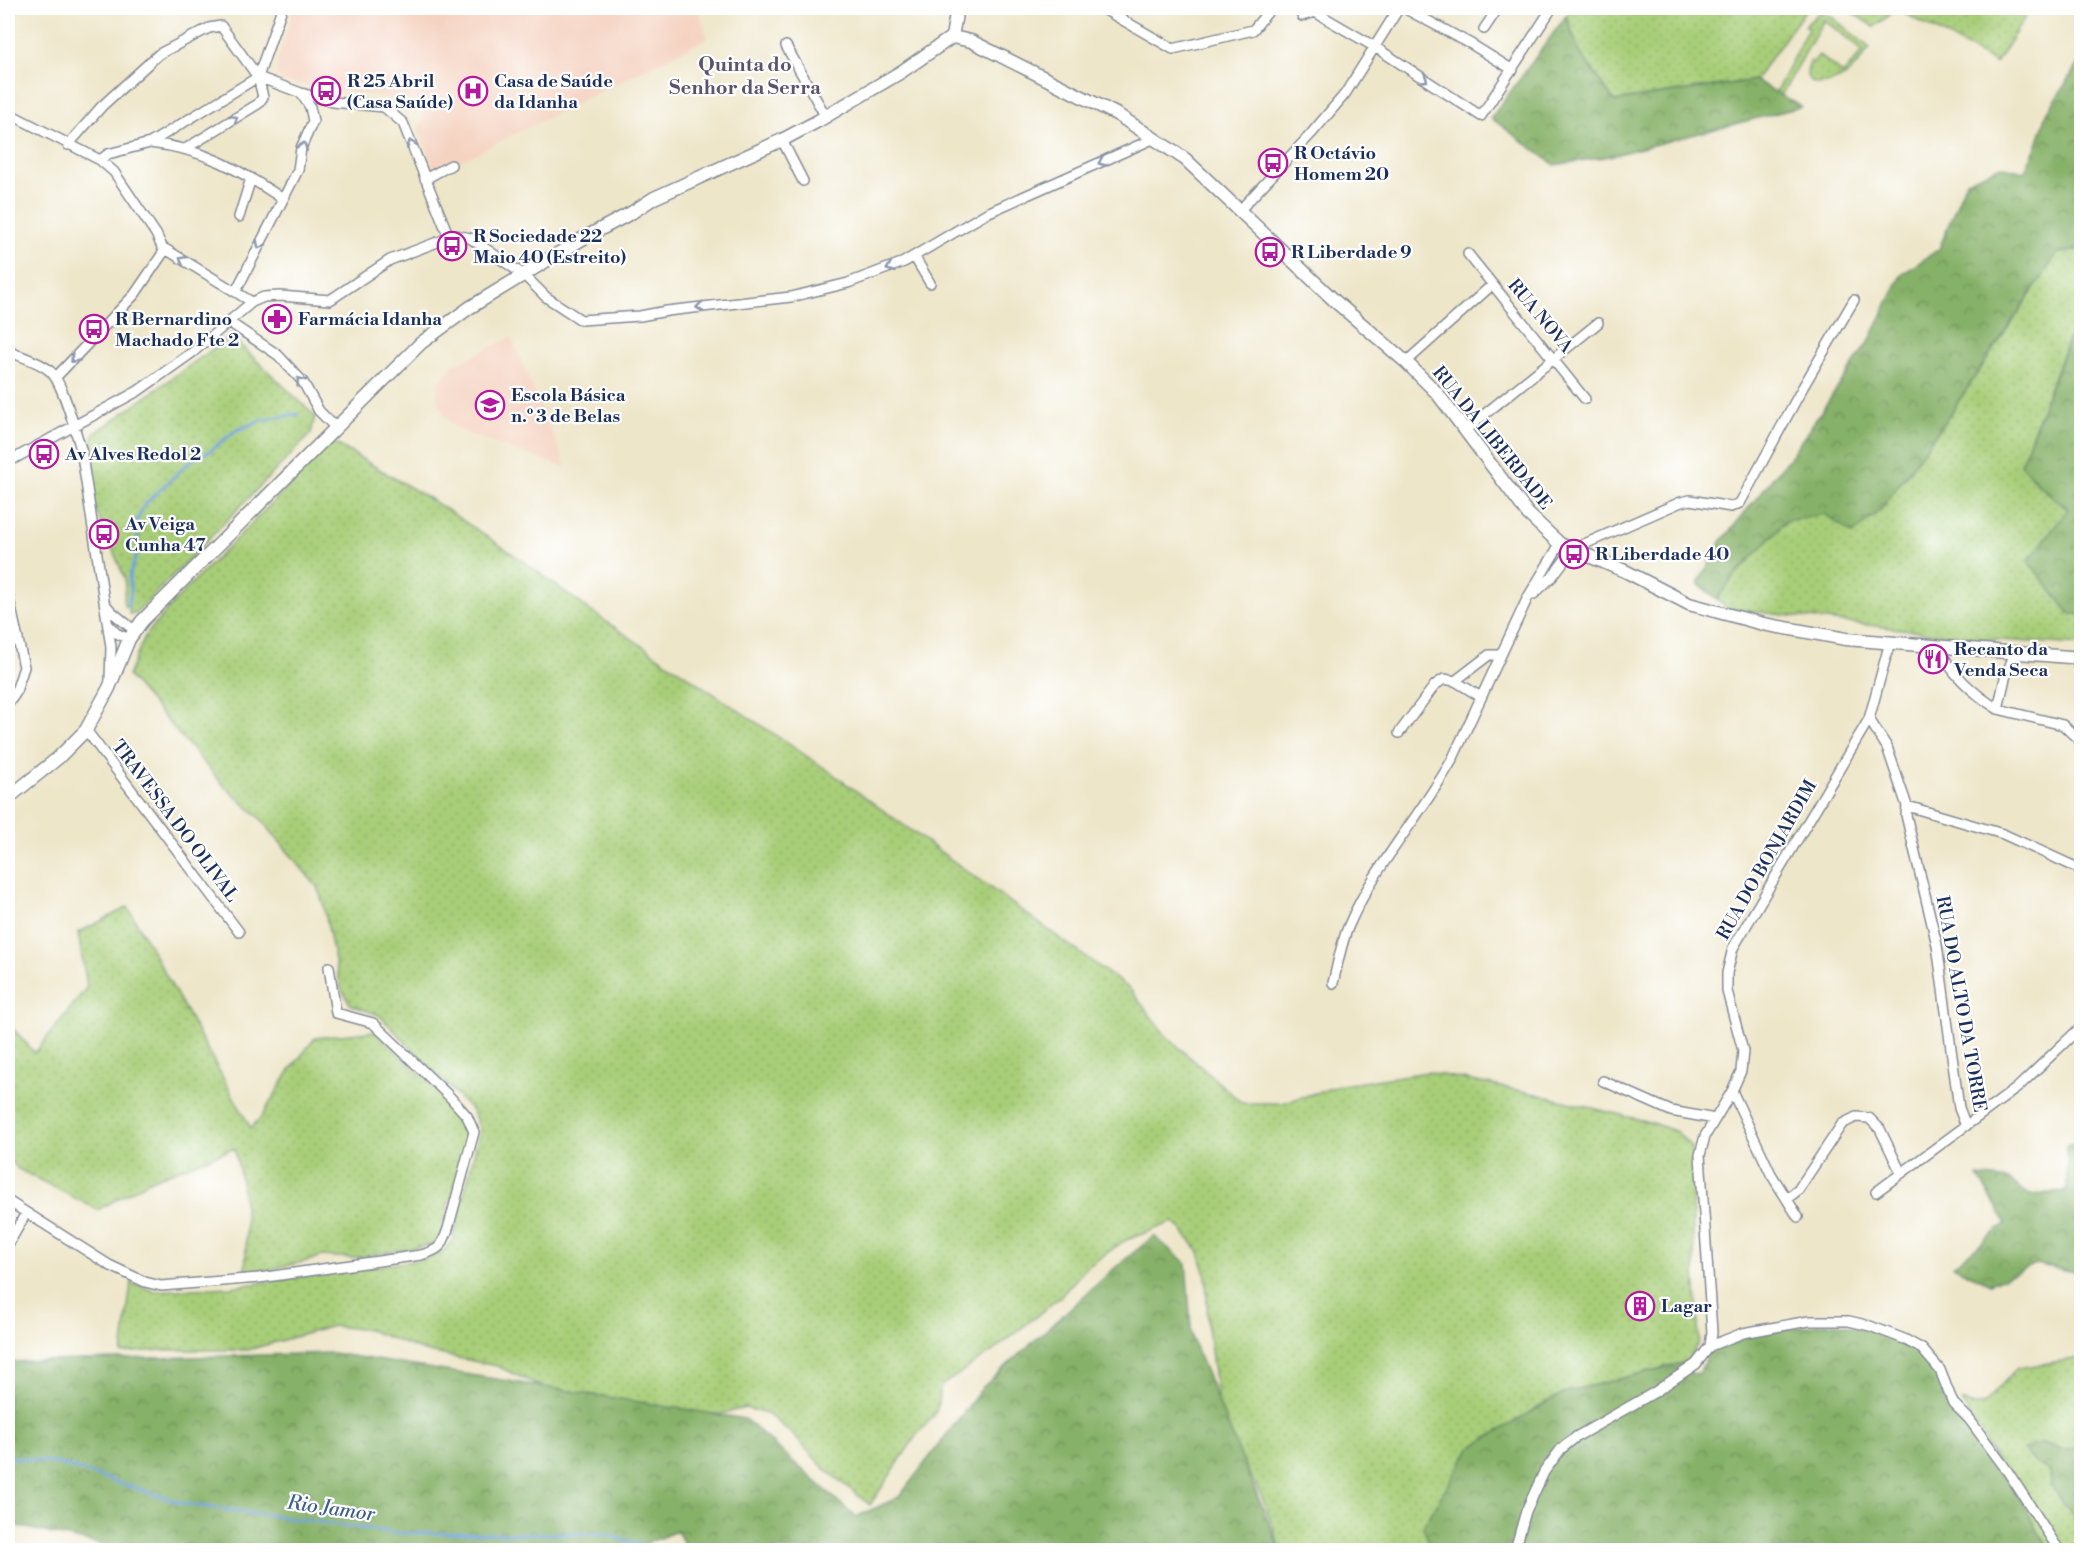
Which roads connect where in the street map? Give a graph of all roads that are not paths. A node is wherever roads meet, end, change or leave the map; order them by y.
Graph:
1 (282, 8) edge
2 (957, 8) edge
3 (1102, 8) edge
4 (1271, 8) edge
5 (1399, 8) edge
6 (1404, 8) edge
7 (1498, 8) edge
8 (1552, 8) edge
9 (1302, 16) dead end
10 (1484, 29) dead end
11 (952, 37) junction
12 (786, 46) dead end
13 (1374, 47) junction
14 (1513, 70) junction
15 (258, 77) junction
16 (301, 93) junction
17 (8, 113) edge
18 (826, 117) junction
19 (1155, 138) junction
20 (782, 140) junction
21 (150, 143) junction
22 (68, 145) junction
23 (185, 149) junction
24 (100, 160) junction
25 (451, 165) dead end
26 (251, 178) junction
27 (425, 179) junction
28 (803, 181) dead end
29 (284, 199) junction
30 (1239, 211) junction
31 (239, 217) dead end
32 (449, 237) junction
33 (165, 250) junction
34 (1468, 254) dead end
35 (914, 256) junction
36 (524, 275) junction
37 (930, 283) dead end
38 (1492, 285) junction
39 (236, 291) junction
40 (1854, 300) dead end
41 (252, 302) junction
42 (229, 322) junction
43 (1598, 323) dead end
44 (8, 351) edge
45 (1554, 359) junction
46 (1406, 362) junction
47 (56, 377) junction
48 (1585, 399) dead end
49 (74, 427) junction
50 (335, 427) junction
51 (1465, 430) junction
52 (8, 462) edge
53 (1560, 544) junction
54 (1573, 549) junction
55 (8, 594) edge
56 (104, 602) junction
57 (1526, 602) junction
58 (106, 622) junction
59 (12, 628) edge
60 (132, 635) junction
61 (1890, 642) junction
62 (1939, 647) junction
63 (2015, 652) junction
64 (1500, 655) junction
65 (2082, 658) edge
66 (1455, 681) junction
67 (109, 688) junction
68 (1481, 697) junction
69 (8, 704) edge
70 (1998, 709) junction
71 (1869, 719) junction
72 (86, 730) junction
73 (1399, 733) dead end
74 (2082, 743) edge
75 (8, 798) edge
76 (1907, 806) junction
77 (2082, 870) edge
78 (239, 932) dead end
79 (329, 967) dead end
80 (1333, 983) dead end
81 (2082, 1026) edge
82 (1603, 1082) dead end
83 (1732, 1092) junction
84 (1715, 1119) junction
85 (1966, 1126) junction
86 (1901, 1173) junction
87 (1876, 1192) dead end
88 (1787, 1198) junction
89 (8, 1201) edge
90 (26, 1213) junction
91 (1798, 1216) dead end
92 (8, 1245) edge
93 (1710, 1346) junction
94 (1515, 1551) edge
95 (2059, 1551) edge

1 - 15 street
2 - 11 street
3 - 4 street
5 - 13 street
6 - 14 street
7 - 10 street
8 - 14 street
9 - 13 street
11 - 18 street
11 - 19 street, RUA DA LIBERDADE
12 - 18 street
13 -> 14 street
13 - 30 street
15 - 16 street
15 - 21 street
15 - 22 street
23 -> 15 street
27 -> 16 street
29 -> 16 street
17 - 22 street
18 - 20 street
19 - 30 street, RUA DA LIBERDADE
19 -> 35 street
20 - 28 street
20 - 36 street
21 - 23 street
21 - 24 street
22 - 24 street
23 - 26 street
24 - 33 street
25 - 27 street
26 - 29 street
26 - 31 street
27 - 32 street
29 -> 39 street
30 - 46 street, RUA DA LIBERDADE
32 - 36 street
32 - 41 street
39 -> 33 street
33 -> 47 street
34 - 38 street, RUA NOVA
35 -> 36 street
35 - 37 street
36 - 50 street
38 - 45 street, RUA NOVA
38 - 46 street
39 - 41 street
40 - 54 street
41 - 42 street
42 - 49 street
50 -> 42 street
43 - 45 street
44 - 47 street
45 - 48 street, RUA NOVA
45 - 51 street
46 - 51 street, RUA DA LIBERDADE
47 - 49 street
49 - 52 street
49 - 56 street
50 - 60 street
51 - 53 street, RUA DA LIBERDADE
53 - 54 street, RUA DA LIBERDADE
53 - 57 street
54 - 57 street
54 - 61 street, RUA DA LIBERDADE
55 - 59 street
56 - 58 street
56 - 60 street
57 - 64 street
58 - 60 street
58 - 67 street
59 - 69 street
60 - 67 street
61 - 62 street, RUA DA LIBERDADE
61 - 71 street, RUA DO BONJARDIM
62 - 63 street, RUA DA LIBERDADE
62 - 70 street
63 - 65 street, RUA DA LIBERDADE
63 - 70 street
64 - 66 street
64 - 68 street
66 - 68 street
66 - 73 street
67 - 72 street
68 - 80 street
70 - 74 street
71 - 76 street, RUA DO ALTO DA TORRE
71 - 83 street, RUA DO BONJARDIM
72 - 75 street
72 - 78 street, TRAVESSA DO OLIVAL
76 - 77 street
76 - 85 street, RUA DO ALTO DA TORRE
79 - 90 street
81 - 85 street
82 - 84 street
83 - 84 street, RUA DO BONJARDIM
83 - 88 street
84 - 93 street, RUA DO BONJARDIM
85 - 86 street
86 - 87 street
86 - 88 street
88 - 91 street
89 - 90 street
90 - 92 street
93 - 94 street
93 - 95 street

